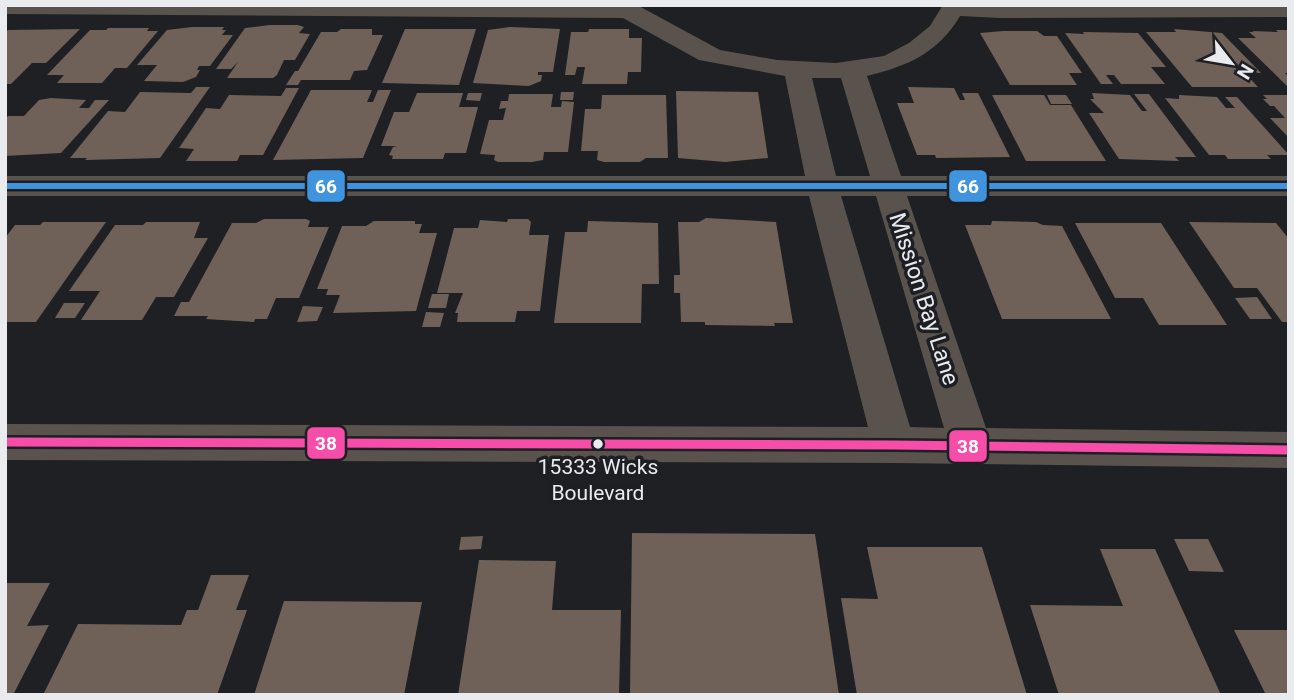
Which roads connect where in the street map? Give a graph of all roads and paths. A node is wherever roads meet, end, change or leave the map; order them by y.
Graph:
1 (5, 7) edge
2 (955, 7) edge
3 (626, 8) edge
4 (1289, 10) edge
5 (797, 71) junction
6 (852, 71) junction
7 (5, 186) edge
8 (822, 186) junction
9 (888, 186) junction
10 (1289, 186) edge
11 (5, 442) edge
12 (894, 445) junction
13 (971, 447) junction
14 (1289, 450) edge

1 - 3 street
2 - 4 street
2 - 6 street
3 - 5 street
5 - 6 street
5 - 8 street
6 - 9 street, Mission Bay Lane
7 - 8 street
8 - 9 street
8 - 12 street
9 - 10 street
9 - 13 street, Mission Bay Lane
11 - 12 street
12 - 13 street
13 - 14 street

